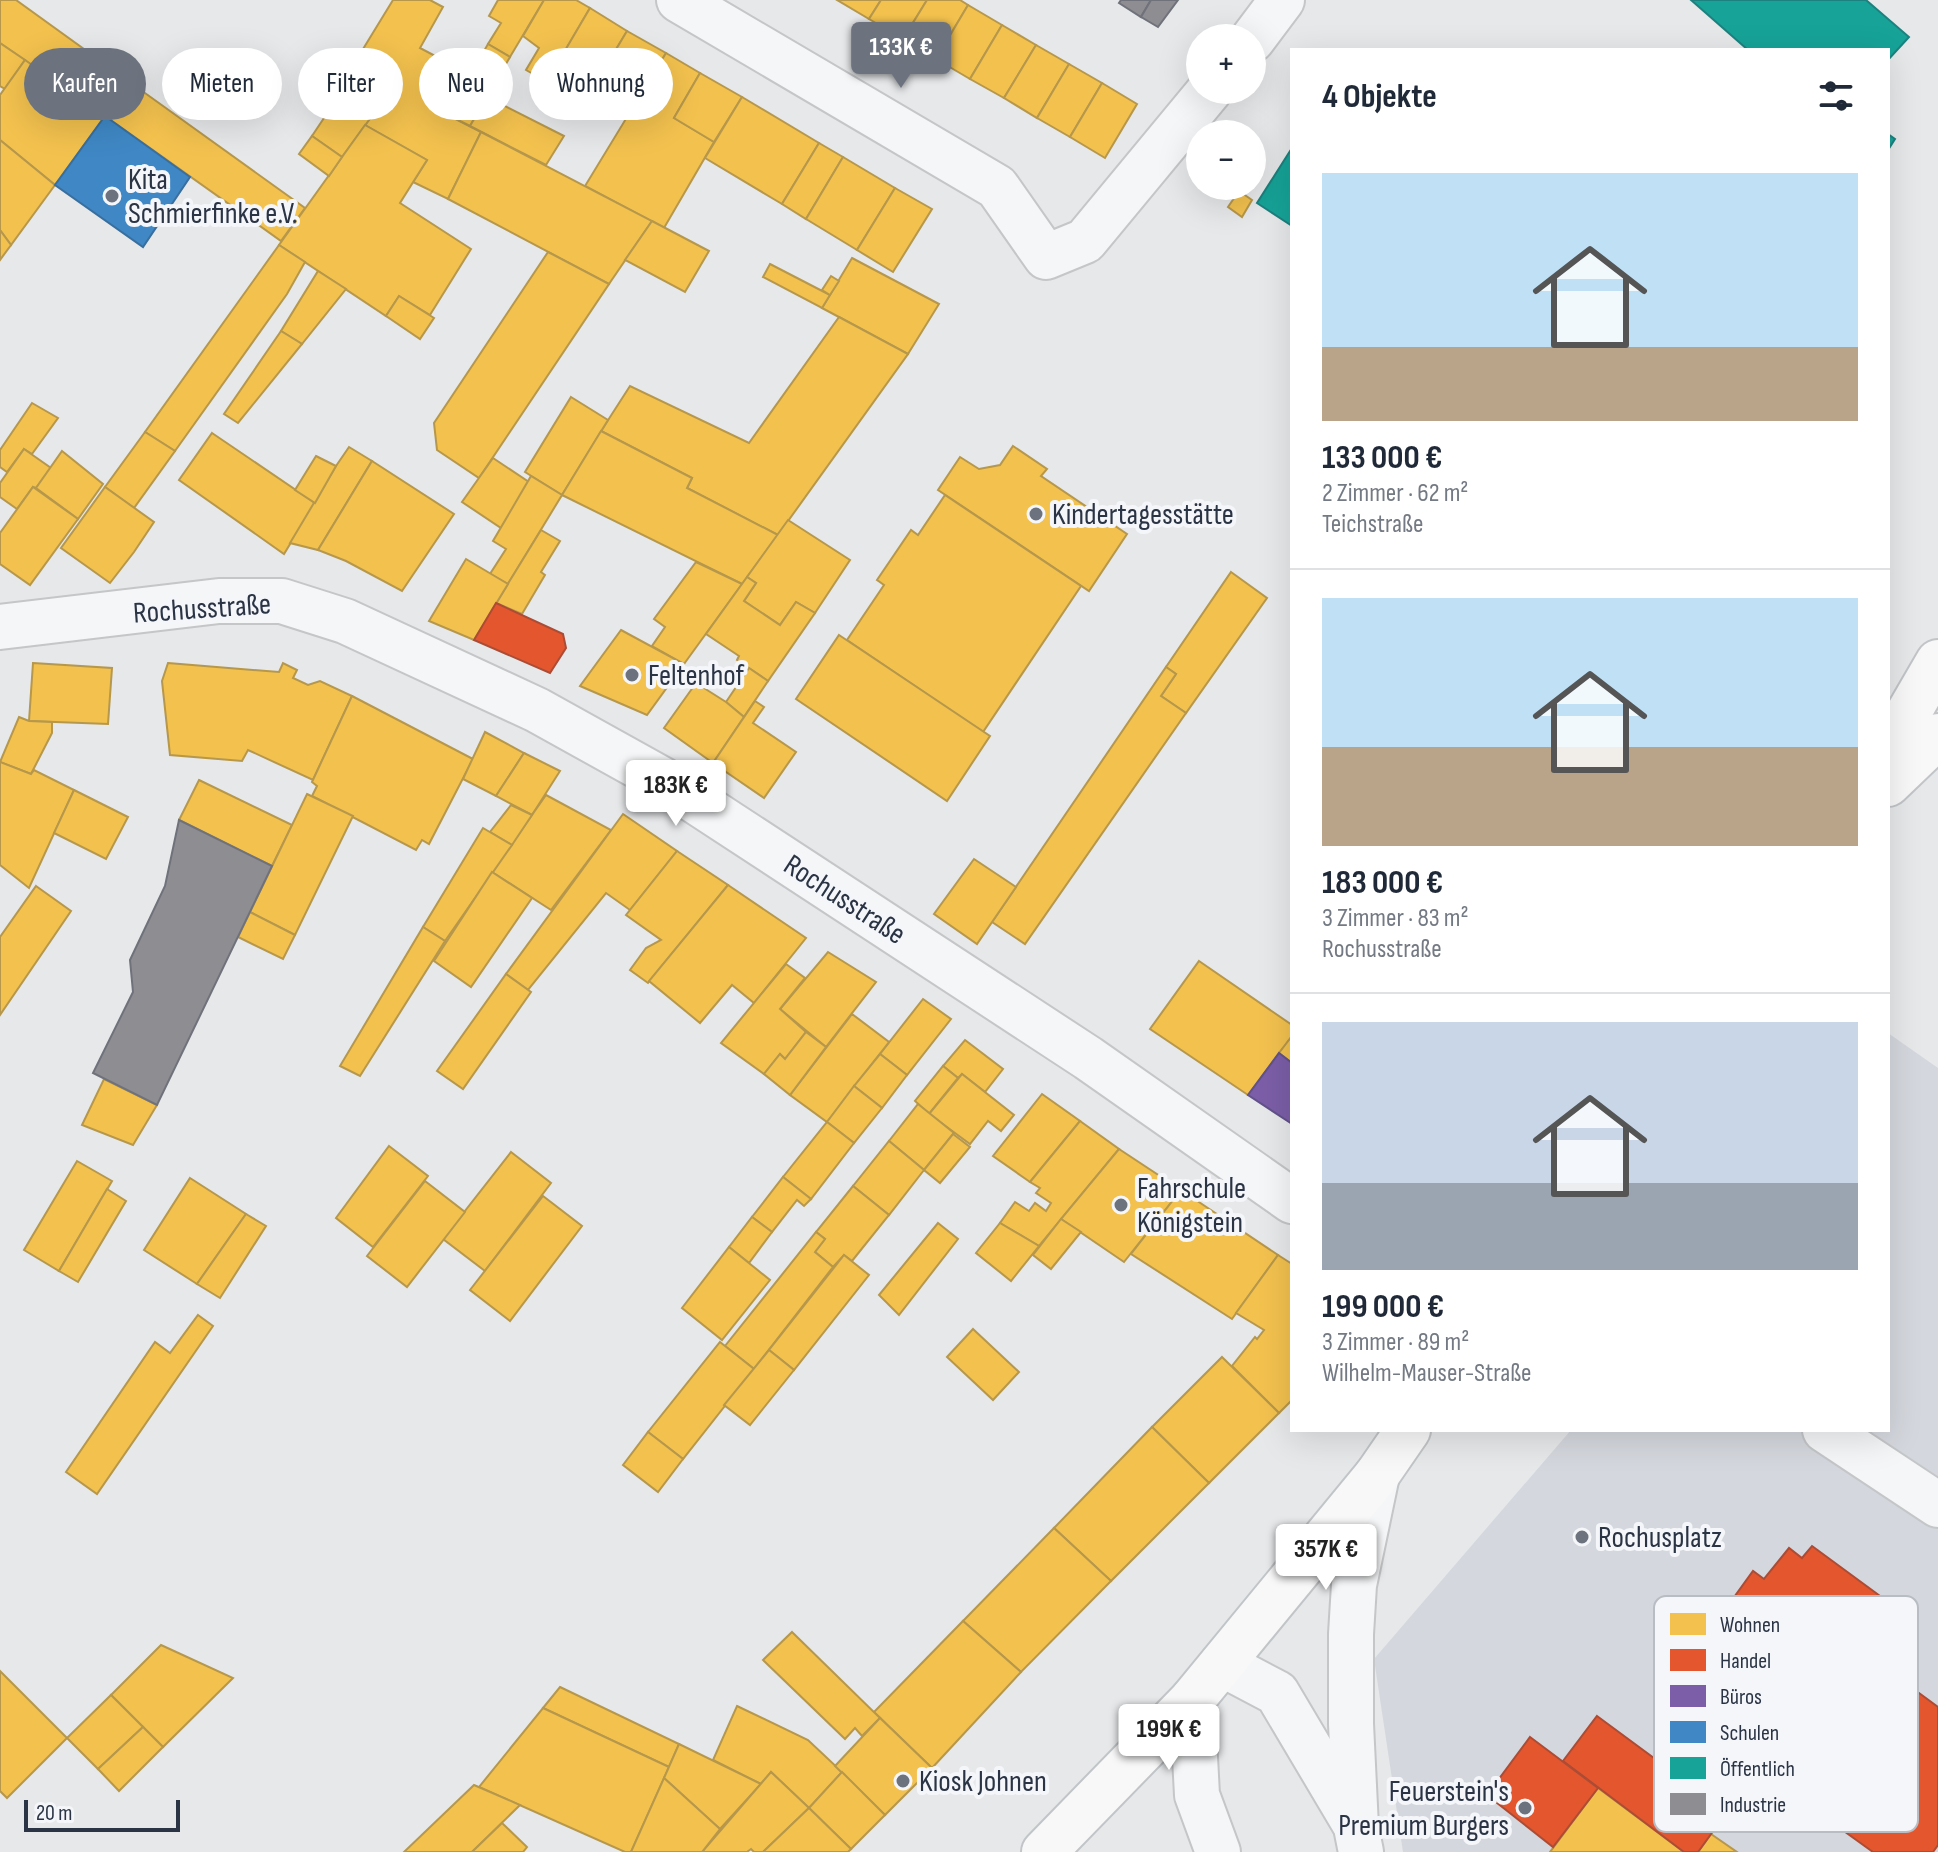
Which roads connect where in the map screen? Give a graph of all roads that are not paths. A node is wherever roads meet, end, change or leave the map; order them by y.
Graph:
1 (679, 0) edge
2 (1199, 104) edge
3 (0, 627) edge
4 (1938, 662) edge
5 (1938, 736) edge
6 (1890, 745) edge
7 (1890, 782) edge
8 (1290, 1200) edge
9 (1407, 1432) edge
10 (1828, 1432) edge
11 (1377, 1475) junction
12 (1938, 1505) edge
13 (1222, 1664) junction
14 (1192, 1700) junction
15 (1358, 1839) edge
16 (1044, 1852) edge
17 (1218, 1852) edge

1 - 2 street
3 - 8 street, Rochusstraße
4 - 6 main road
5 - 7 main road
9 - 11 main road
10 - 12 street
11 - 13 main road
11 - 15 street
13 - 14 main road
13 - 15 street
14 - 16 main road
14 - 17 street

